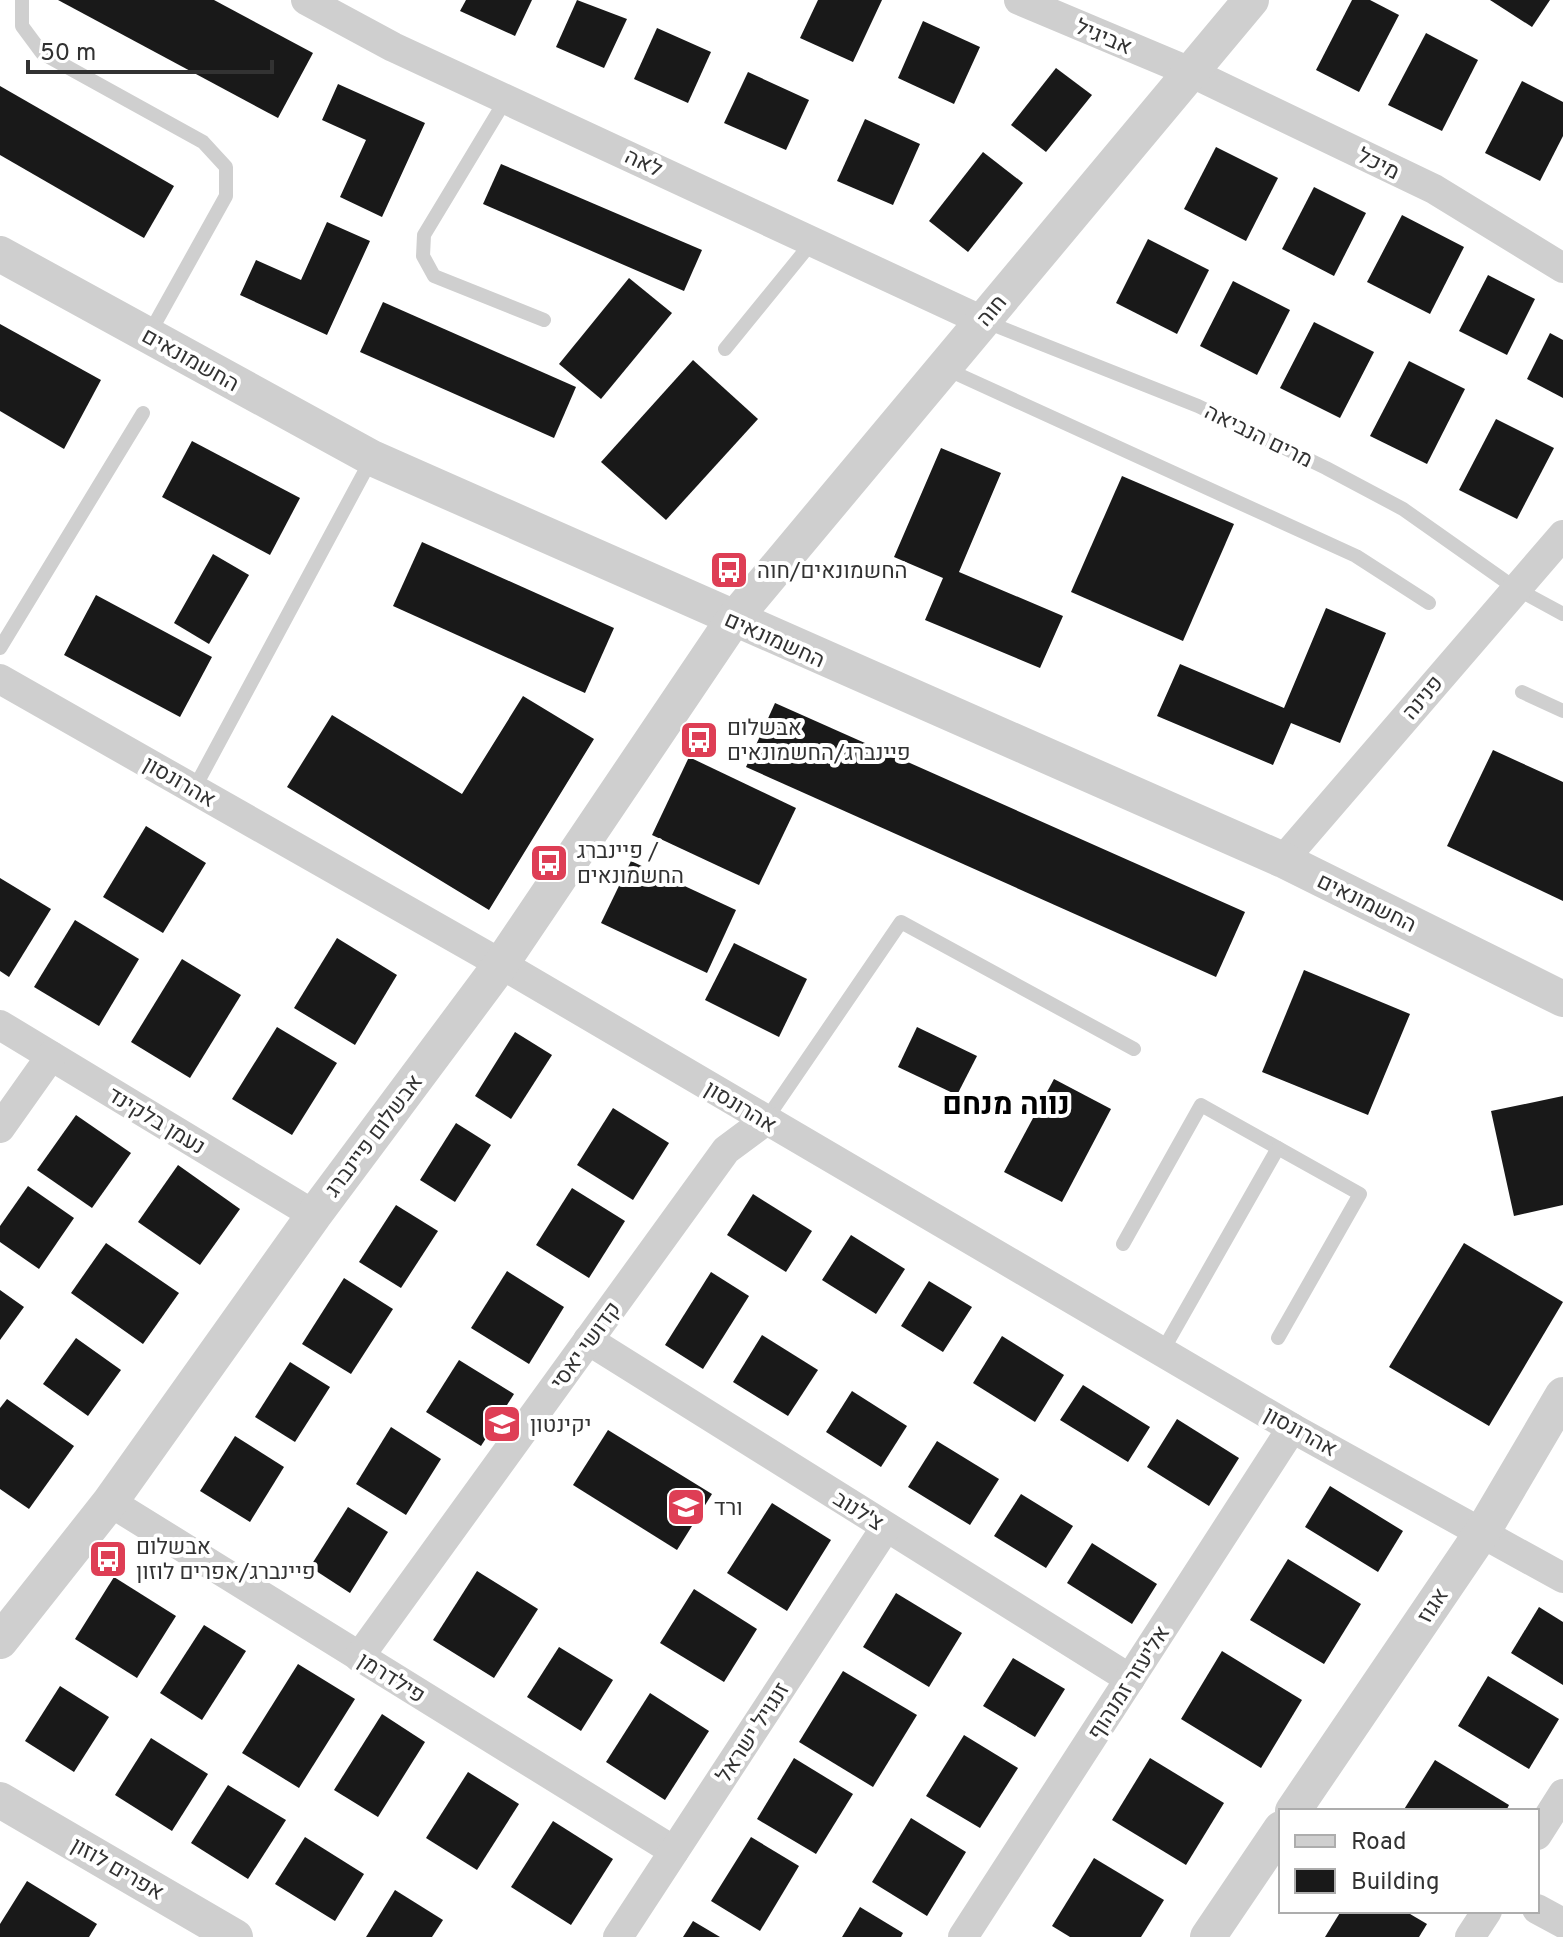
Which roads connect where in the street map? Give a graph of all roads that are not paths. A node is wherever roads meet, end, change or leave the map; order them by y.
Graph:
1 (22, 0) edge
2 (306, 0) edge
3 (1019, 0) edge
4 (1251, 0) edge
5 (1188, 71) junction
6 (506, 99) junction
7 (814, 240) junction
8 (0, 254) edge
9 (1563, 268) edge
10 (544, 320) dead end
11 (983, 321) junction
12 (148, 336) junction
13 (725, 349) dead end
14 (943, 368) junction
15 (143, 413) dead end
16 (372, 458) junction
17 (1563, 535) edge
18 (1515, 588) junction
19 (1429, 603) dead end
20 (1563, 614) edge
21 (733, 620) junction
22 (0, 648) edge
23 (0, 679) edge
24 (1522, 692) dead end
25 (1563, 711) edge
26 (194, 789) junction
27 (1283, 860) junction
28 (501, 964) junction
29 (1563, 999) edge
30 (0, 1025) edge
31 (1134, 1049) dead end
32 (51, 1056) junction
33 (765, 1121) junction
34 (0, 1128) edge
35 (1278, 1148) junction
36 (314, 1215) junction
37 (1123, 1244) dead end
38 (1278, 1338) dead end
39 (588, 1340) junction
40 (1163, 1350) junction
41 (1563, 1395) edge
42 (1292, 1428) junction
43 (110, 1502) junction
44 (886, 1527) junction
45 (1483, 1531) junction
46 (1563, 1578) edge
47 (0, 1641) edge
48 (359, 1657) junction
49 (1130, 1679) junction
50 (1563, 1794) edge
51 (0, 1800) edge
52 (1294, 1809) edge
53 (1279, 1832) edge
54 (1539, 1832) edge
55 (674, 1851) junction
56 (1539, 1910) edge
57 (1486, 1913) edge
58 (1563, 1923) edge
59 (235, 1937) edge
60 (618, 1937) edge
61 (963, 1937) edge
62 (1208, 1937) edge
63 (1470, 1937) edge

1 - 12 lane
2 - 6 street, לאה
3 - 5 street, אביגיל
4 - 5 street, חוה
5 - 9 street, מיכל
5 - 11 street, חוה
6 - 7 street, לאה
6 - 10 lane
7 - 11 street, לאה
7 - 13 lane
8 - 12 street, החשמונאים
11 - 14 street, חוה
11 - 18 lane, מרים הנביאה
12 - 16 street, החשמונאים
14 - 19 lane
14 - 21 street, חוה
15 - 22 lane
16 - 21 street, החשמונאים
16 - 26 lane
17 - 18 street, פנינה
18 - 20 lane, מרים הנביאה
18 - 27 street, פנינה
21 - 27 street, החשמונאים
21 - 28 street, אבשלום פיינברג
23 - 26 street, אהרונסון
24 - 25 lane
26 - 28 street, אהרונסון
27 - 29 street, החשמונאים
28 - 33 street, אהרונסון
28 - 36 street, אבשלום פיינברג
30 - 32 street, נעמן בלקינד
31 - 33 lane
32 - 34 street
32 - 36 street, נעמן בלקינד
33 - 39 street, קדושי יאסי
33 - 40 street, אהרונסון
35 - 37 lane
35 - 38 lane
35 - 40 lane
36 - 43 street, אבשלום פיינברג
39 - 44 street, צ'לנוב
39 - 48 street, קדושי יאסי
40 - 42 street, אהרונסון
41 - 45 street, אגוז
42 - 45 street, אהרונסון
42 - 49 street, אליעזר זמנהוף
43 - 47 street, אבשלום פיינברג
43 - 48 street, פילדרמן
44 - 49 street, צ'לנוב
44 - 55 street, זנגויל ישראל
45 - 46 street, אהרונסון
45 - 52 street, אגוז
48 - 55 street, פילדרמן
49 - 61 street, אליעזר זמנהוף
50 - 54 street
51 - 59 street, אפרים לוזון
53 - 62 street
55 - 60 street, זנגויל ישראל
56 - 58 street
57 - 63 street

